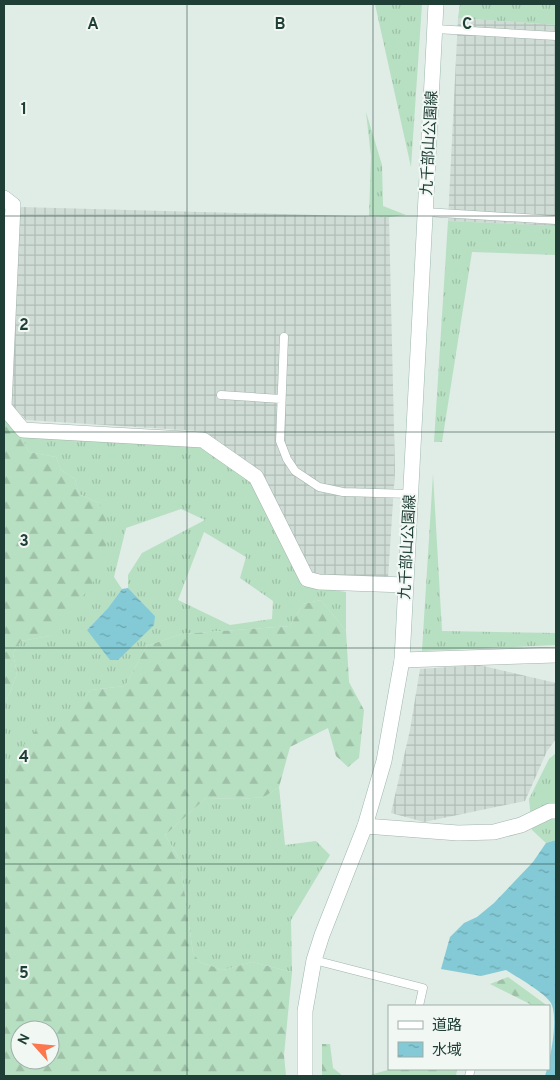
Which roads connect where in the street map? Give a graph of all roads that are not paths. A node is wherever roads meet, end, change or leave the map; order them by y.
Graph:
1 (436, 4) edge
2 (435, 29) junction
3 (556, 36) edge
4 (4, 198) edge
5 (425, 212) junction
6 (556, 220) edge
7 (284, 338) dead end
8 (221, 395) dead end
9 (281, 399) junction
10 (410, 494) junction
11 (405, 584) junction
12 (556, 655) edge
13 (402, 660) junction
14 (556, 811) edge
15 (366, 826) junction
16 (314, 960) junction
17 (419, 1005) edge
18 (305, 1076) edge

1 - 2 main road, 九千部山公園線
2 - 3 lane
2 - 5 main road, 九千部山公園線
4 - 11 main road
5 - 6 lane
5 - 10 main road, 九千部山公園線
7 - 9 lane
8 - 9 lane
9 - 10 lane
10 - 11 main road, 九千部山公園線
11 - 13 main road, 九千部山公園線
12 - 13 main road
13 - 15 main road, 九千部山公園線
14 - 15 main road
15 - 16 main road, 九千部山公園線
16 - 17 lane
16 - 18 main road, 九千部山公園線

